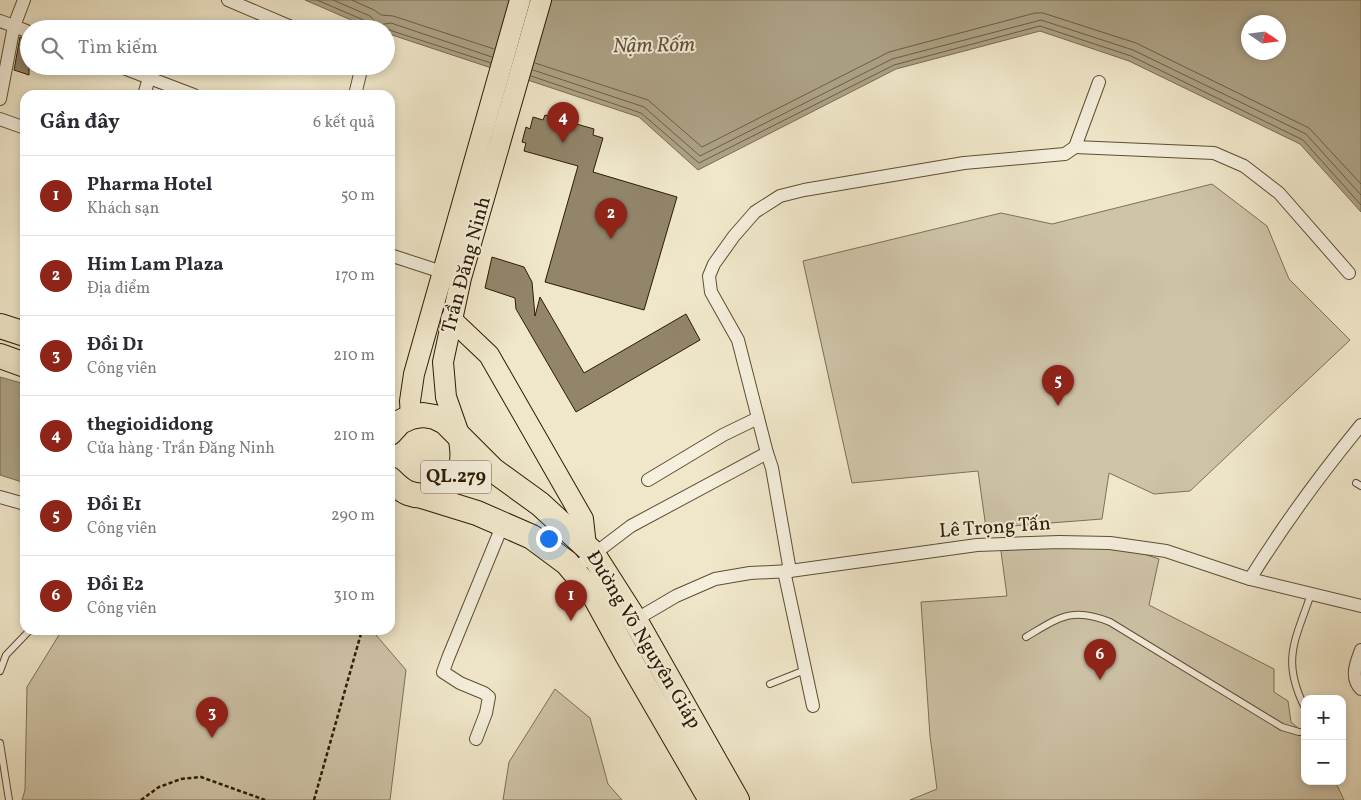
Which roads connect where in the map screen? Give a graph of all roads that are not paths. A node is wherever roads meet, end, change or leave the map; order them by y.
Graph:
1 (24, 0) edge
2 (228, 0) edge
3 (520, 0) edge
4 (541, 0) edge
5 (275, 20) edge
6 (0, 21) edge
7 (14, 26) junction
8 (20, 28) edge
9 (141, 75) edge
10 (360, 75) edge
11 (149, 78) junction
12 (1099, 82) dead end
13 (145, 90) edge
14 (181, 90) edge
15 (356, 90) edge
16 (505, 90) junction
17 (0, 99) edge
18 (0, 118) edge
19 (20, 126) edge
20 (1075, 147) junction
21 (395, 257) edge
22 (1350, 273) dead end
23 (451, 275) junction
24 (452, 319) junction
25 (0, 326) edge
26 (20, 332) edge
27 (0, 356) edge
28 (20, 363) edge
29 (411, 417) junction
30 (758, 418) junction
31 (1361, 425) edge
32 (395, 427) edge
33 (461, 439) junction
34 (767, 453) junction
35 (648, 480) dead end
36 (395, 485) edge
37 (422, 496) junction
38 (0, 497) edge
39 (20, 503) edge
40 (503, 524) junction
41 (590, 550) junction
42 (573, 570) junction
43 (787, 571) junction
44 (1250, 579) junction
45 (1310, 594) junction
46 (1361, 606) edge
47 (635, 620) junction
48 (615, 634) junction
49 (25, 635) edge
50 (1026, 637) dead end
51 (1361, 650) edge
52 (805, 670) junction
53 (0, 671) edge
54 (770, 684) dead end
55 (1361, 690) edge
56 (1301, 699) edge
57 (813, 706) dead end
58 (1301, 732) edge
59 (476, 739) dead end
60 (0, 743) edge
61 (9, 800) edge
62 (711, 800) edge
63 (737, 800) edge

1 - 7 street
2 - 5 street
3 - 16 main road
4 - 16 main road
6 - 7 street
7 - 8 street
7 - 17 street
9 - 11 street
10 - 15 street
11 - 13 street
11 - 14 street
12 - 20 street
16 - 23 main road, Trần Đăng Ninh
18 - 19 street
20 - 22 street
20 - 30 street
21 - 23 street
23 - 24 main road, Trần Đăng Ninh
23 - 29 main road, Trần Đăng Ninh
24 - 33 main road, Trần Đăng Ninh
24 - 41 main road
25 - 26 highway
27 - 28 highway
29 - 32 highway
29 - 33 highway, QL.279
30 - 34 street
30 - 35 street
31 - 44 street
33 - 37 highway, QL.279
33 - 41 highway, Đường Võ Nguyên Giáp / QL.279
34 - 41 street
34 - 43 street
36 - 37 highway, QL.279
37 - 40 highway, Đường Võ Nguyên Giáp / QL.279
38 - 39 street
40 - 42 highway, Đường Võ Nguyên Giáp / QL.279
40 - 59 street
41 - 42 street
41 - 47 highway, Đường Võ Nguyên Giáp / QL.279
42 - 48 highway, Đường Võ Nguyên Giáp / QL.279
43 - 44 street, Lê Trọng Tấn
43 - 47 street, Lê Trọng Tấn
43 - 52 street
44 - 45 street, Lê Trọng Tấn
45 - 46 street, Lê Trọng Tấn
45 - 56 lane
47 - 48 street, Lê Trọng Tấn
47 - 63 highway, Đường Võ Nguyên Giáp / QL.279
48 - 62 highway, Đường Võ Nguyên Giáp / QL.279
49 - 53 lane
50 - 58 lane
51 - 55 street
52 - 54 lane
52 - 57 street
60 - 61 lane

